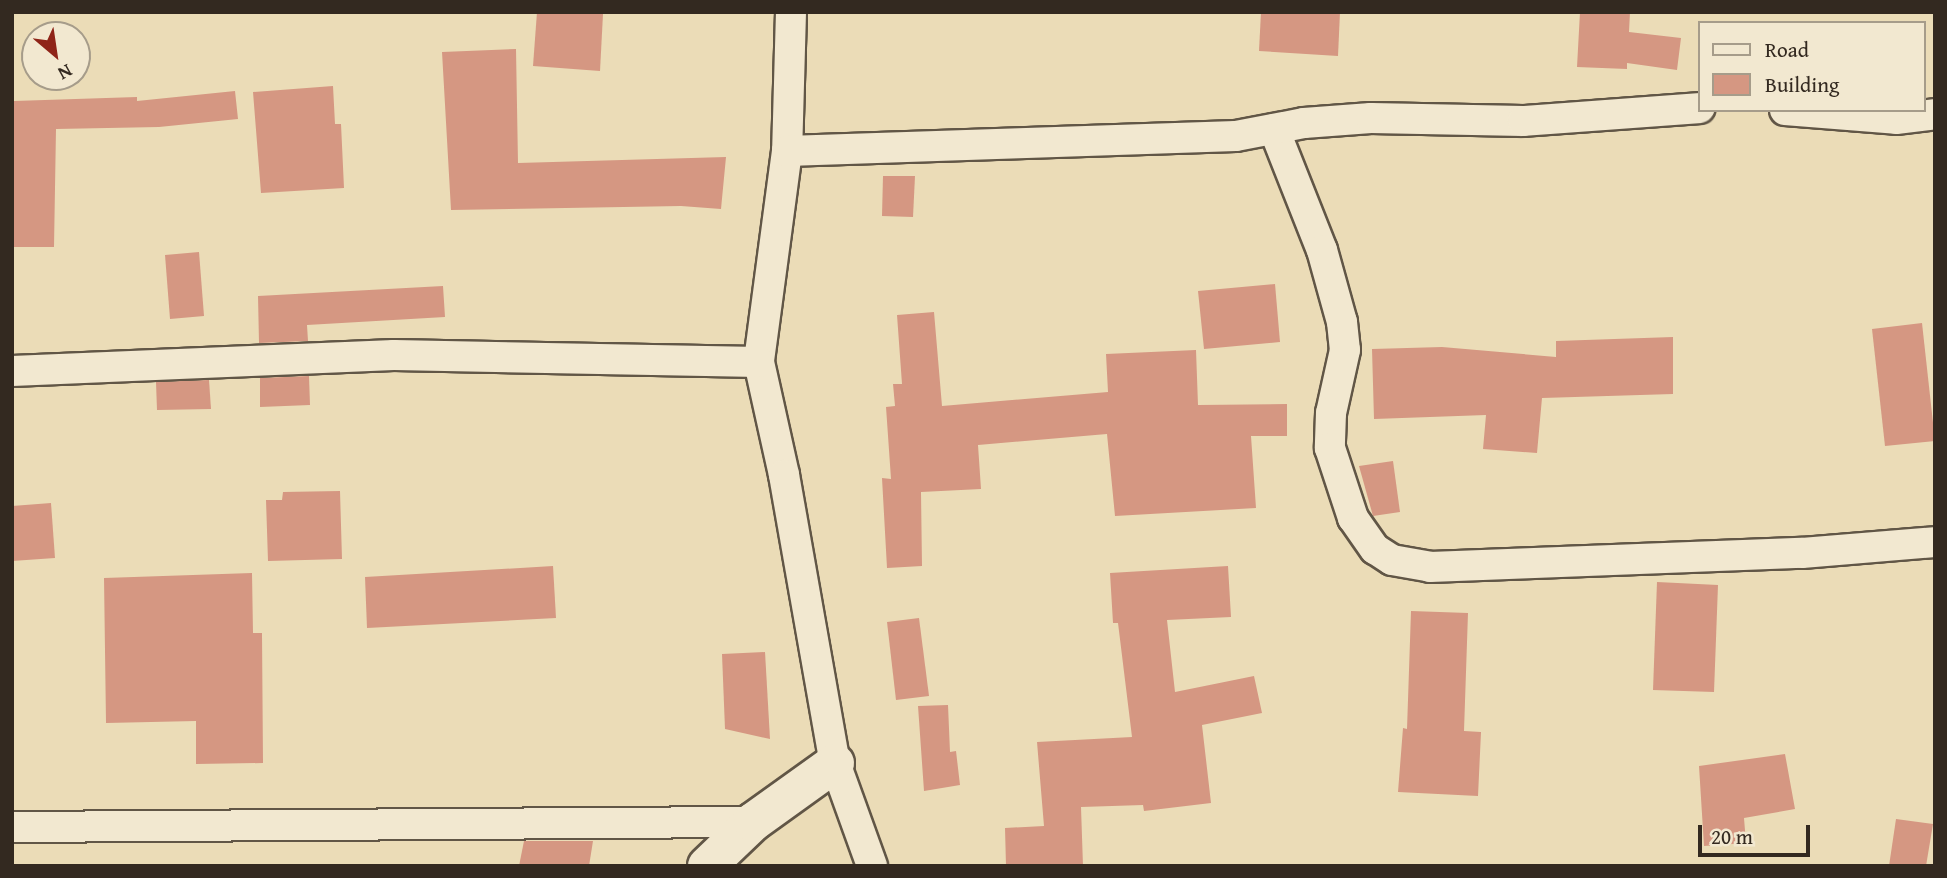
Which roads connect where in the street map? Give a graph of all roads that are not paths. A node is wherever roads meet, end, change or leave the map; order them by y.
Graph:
1 (791, 12) edge
2 (1699, 108) edge
3 (1810, 112) edge
4 (1935, 114) edge
5 (1274, 129) junction
6 (787, 152) junction
7 (759, 362) junction
8 (12, 371) edge
9 (1935, 542) edge
10 (835, 763) junction
11 (753, 822) junction
12 (12, 827) edge
13 (707, 866) edge
14 (872, 866) edge

1 - 6 street
2 - 5 street
3 - 4 street
5 - 6 street
5 - 9 street
6 - 7 street
7 - 8 street
7 - 10 street
10 - 11 street
10 - 14 street
11 - 12 street
11 - 13 street

